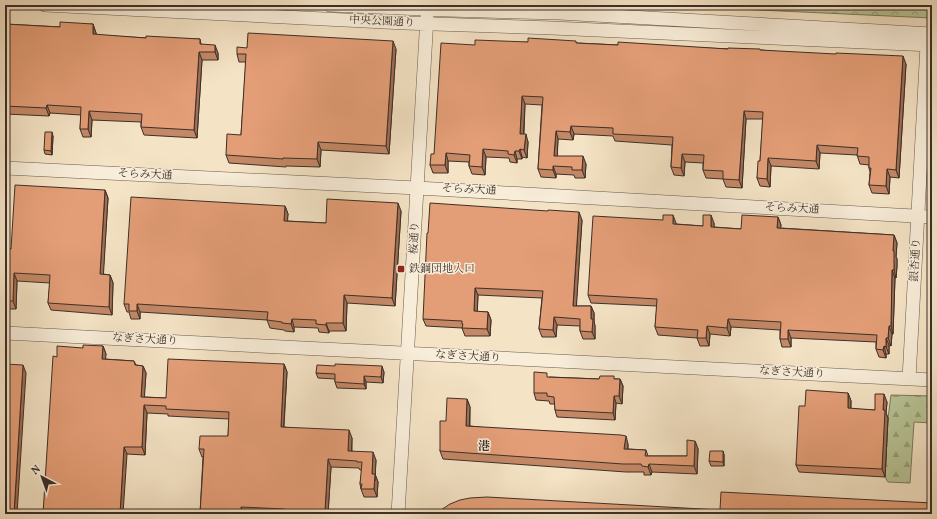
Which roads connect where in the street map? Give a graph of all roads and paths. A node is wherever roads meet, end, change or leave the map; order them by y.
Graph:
1 (46, 5) edge
2 (330, 5) edge
3 (428, 7) edge
4 (427, 24) junction
5 (930, 42) edge
6 (5, 168) edge
7 (418, 188) junction
8 (918, 216) junction
9 (932, 217) edge
10 (5, 333) edge
11 (408, 354) junction
12 (909, 379) junction
13 (932, 380) edge
14 (398, 514) edge

1 - 4 street, 中央公園通り
2 - 3 street, 中央公園通り
3 - 4 street, 桜通り
3 - 5 street, 中央公園通り
4 - 5 street, 中央公園通り
4 - 7 street, 桜通り
5 - 8 street, 銀杏通り
6 - 7 street, そらみ大通
7 - 8 street, そらみ大通
7 - 11 street, 桜通り
8 - 9 street, そらみ大通
8 - 12 street, 銀杏通り
10 - 11 street, なぎさ大通り
11 - 12 street, なぎさ大通り
11 - 14 street, 桜通り
12 - 13 street, なぎさ大通り

